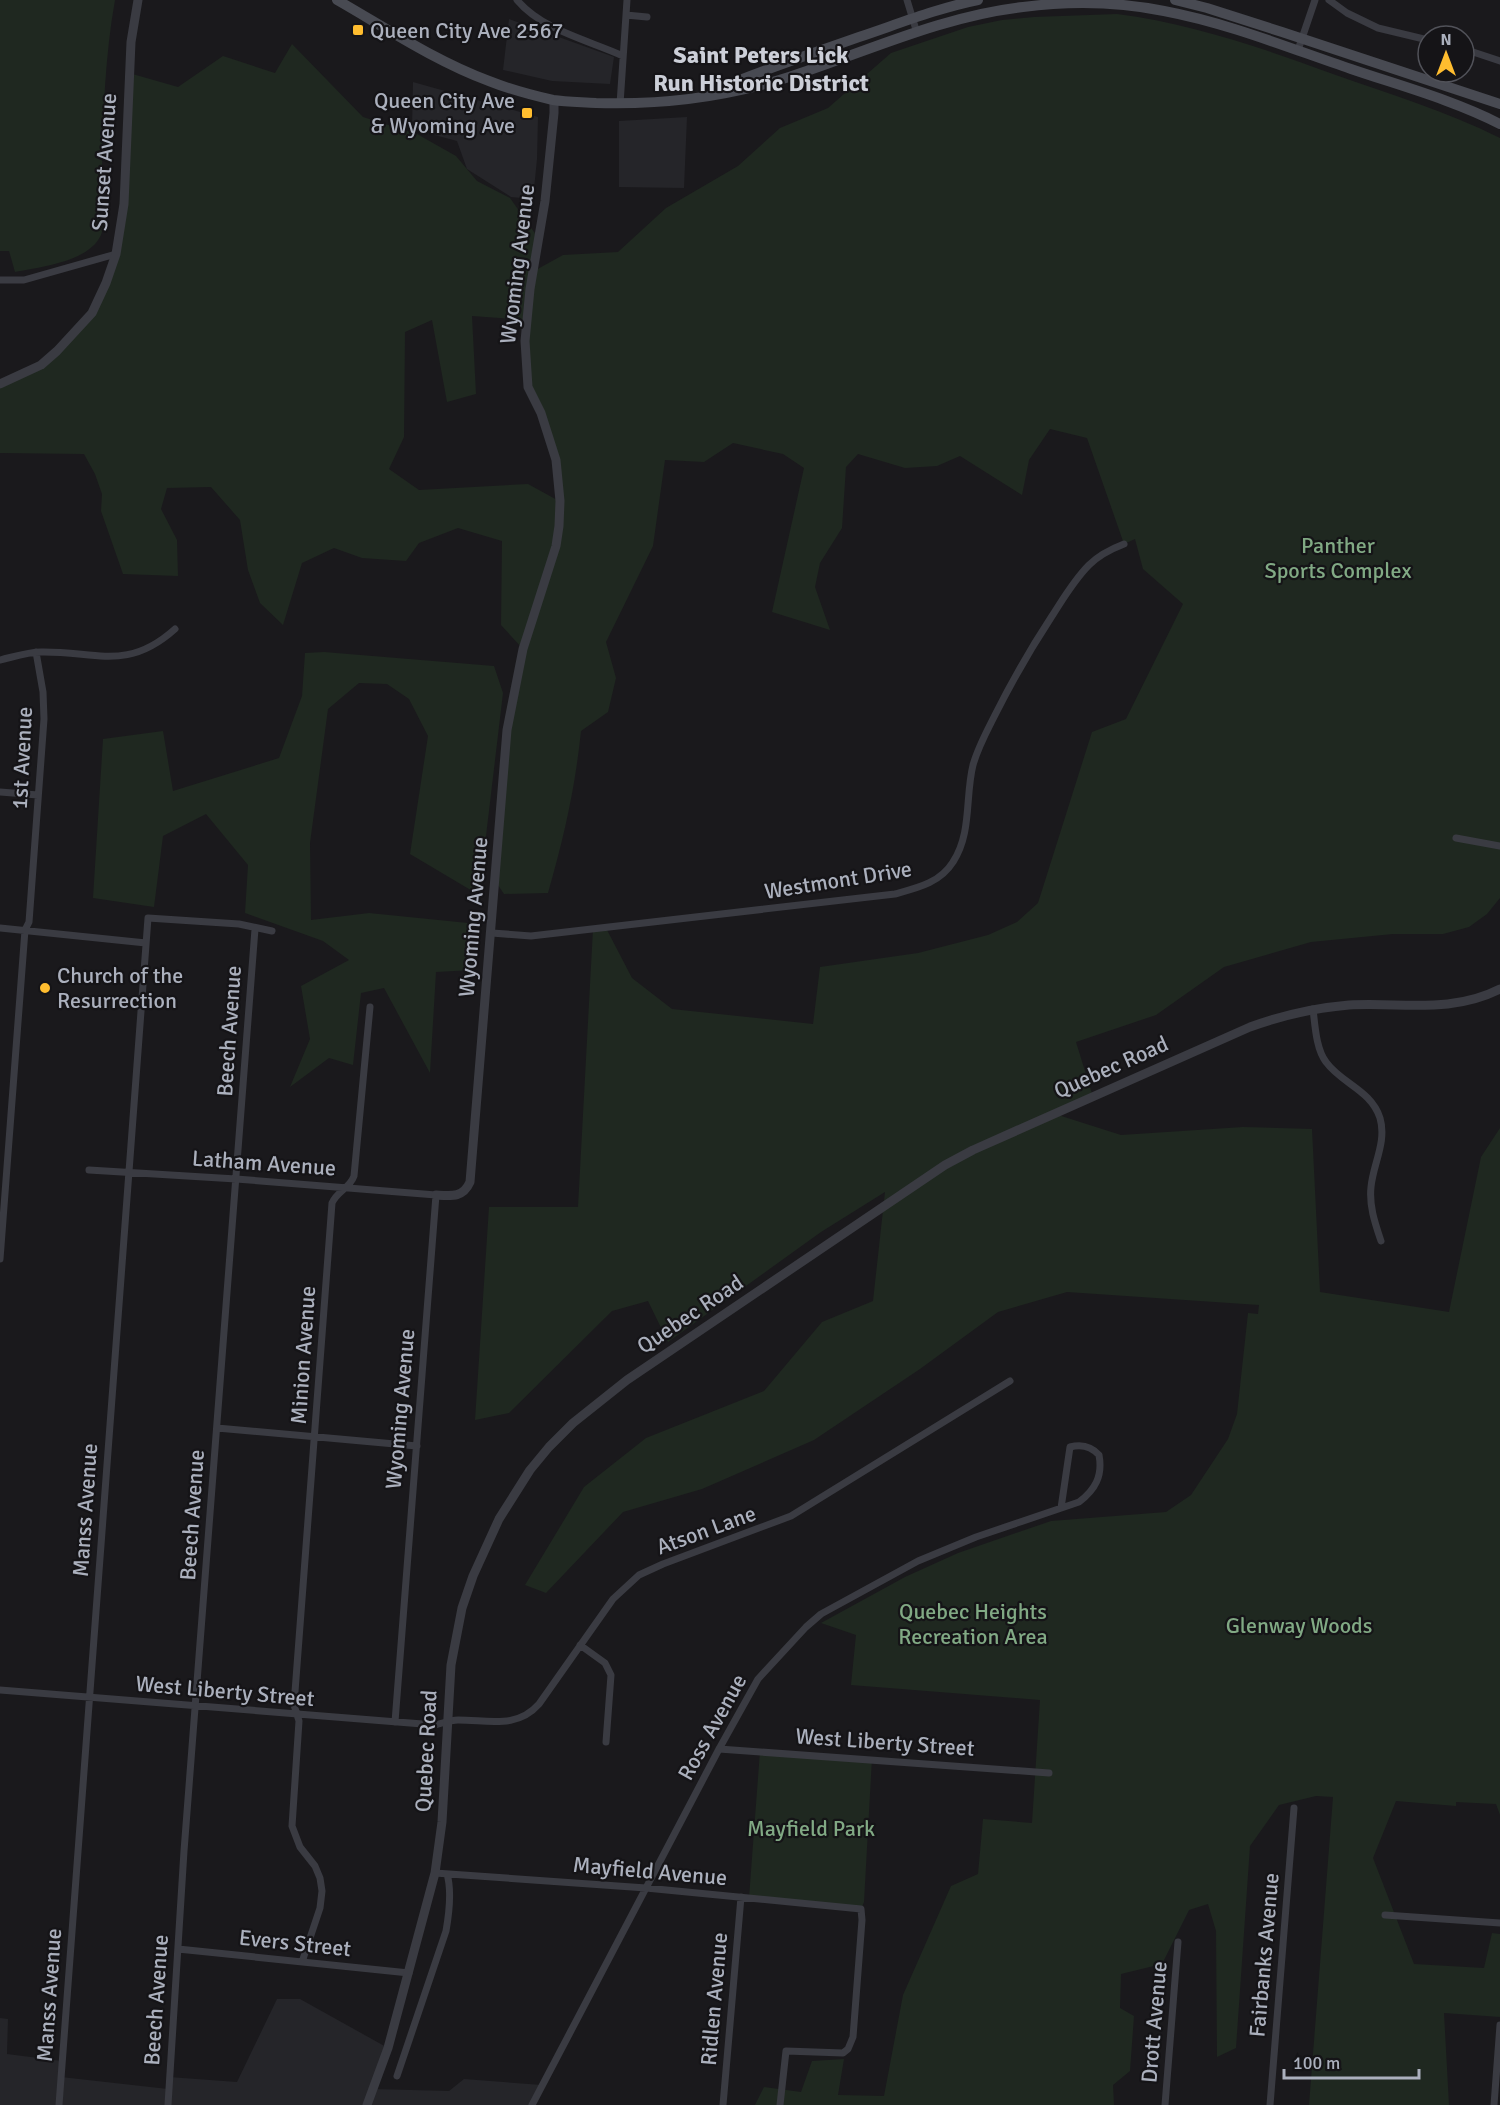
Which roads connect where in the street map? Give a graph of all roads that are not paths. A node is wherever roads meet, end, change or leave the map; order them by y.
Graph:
1 (138, 0) edge
2 (337, 0) edge
3 (517, 0) edge
4 (627, 0) edge
5 (907, 0) edge
6 (978, 0) edge
7 (1175, 0) edge
8 (1315, 0) edge
9 (1329, 0) edge
10 (626, 15) junction
11 (648, 16) dead end
12 (911, 19) junction
13 (916, 33) junction
14 (1416, 37) edge
15 (1302, 39) junction
16 (1298, 50) junction
17 (1476, 53) edge
18 (623, 56) junction
19 (1500, 61) edge
20 (701, 96) junction
21 (554, 100) junction
22 (620, 104) junction
23 (1500, 104) edge
24 (1500, 124) edge
25 (116, 254) junction
26 (0, 280) edge
27 (0, 384) edge
28 (1124, 544) dead end
29 (174, 629) dead end
30 (36, 652) junction
31 (0, 660) edge
32 (0, 792) edge
33 (38, 795) junction
34 (1456, 838) dead end
35 (1500, 846) edge
36 (0, 928) edge
37 (255, 929) junction
38 (25, 930) junction
39 (272, 931) dead end
40 (492, 933) junction
41 (146, 943) junction
42 (1500, 989) edge
43 (370, 1007) dead end
44 (1312, 1009) junction
45 (89, 1170) dead end
46 (128, 1171) junction
47 (236, 1179) junction
48 (347, 1188) junction
49 (436, 1195) junction
50 (1381, 1241) dead end
51 (0, 1259) edge
52 (1010, 1381) dead end
53 (217, 1428) junction
54 (315, 1436) junction
55 (417, 1446) junction
56 (1061, 1508) junction
57 (580, 1645) junction
58 (0, 1690) edge
59 (89, 1697) junction
60 (195, 1707) junction
61 (296, 1715) junction
62 (396, 1722) junction
63 (447, 1722) junction
64 (606, 1742) dead end
65 (719, 1749) junction
66 (1050, 1773) dead end
67 (1294, 1808) dead end
68 (435, 1873) junction
69 (447, 1874) junction
70 (646, 1888) junction
71 (741, 1897) junction
72 (1385, 1915) dead end
73 (1500, 1923) edge
74 (1178, 1941) dead end
75 (178, 1950) junction
76 (302, 1962) junction
77 (409, 1973) junction
78 (1500, 2025) edge
79 (398, 2076) dead end
80 (59, 2105) edge
81 (168, 2105) edge
82 (367, 2105) edge
83 (532, 2105) edge
84 (723, 2105) edge
85 (780, 2105) edge
86 (1165, 2105) edge
87 (1270, 2105) edge
88 (1494, 2105) edge

1 - 25 street, Sunset Avenue
2 - 21 main road
3 - 18 street
4 - 10 street
5 - 12 street
6 - 12 main road
7 - 15 main road
8 - 15 street
9 - 14 street
10 - 11 street
10 - 18 street
12 - 13 street
12 - 20 main road
13 - 16 main road
13 - 20 main road
15 - 16 street
15 - 23 main road
16 - 24 main road
17 - 19 street
18 - 22 street
20 - 22 main road
21 - 22 main road
21 - 40 street, Wyoming Avenue
25 - 26 street
25 - 27 street, Sunset Avenue
28 - 40 street, Westmont Drive
29 - 30 street
30 - 31 street
30 - 33 street, 1st Avenue
32 - 33 street
33 - 38 street, 1st Avenue
34 - 35 street
36 - 38 street
37 - 39 street
37 - 41 street, Manss Avenue
37 - 47 street, Beech Avenue
38 - 41 street
38 - 51 street, 1st Avenue
40 - 49 street, Wyoming Avenue
41 - 46 street, Manss Avenue
42 - 44 street, Quebec Road
43 - 48 street, Minion Avenue
44 - 50 street
44 - 63 street, Quebec Road
45 - 46 street, Latham Avenue
46 - 47 street, Latham Avenue
46 - 59 street, Manss Avenue
47 - 48 street, Latham Avenue
47 - 53 street, Beech Avenue
48 - 49 street, Latham Avenue
48 - 54 street, Minion Avenue
49 - 55 street, Wyoming Avenue
52 - 57 street, Atson Lane
53 - 54 street
53 - 60 street, Beech Avenue
54 - 55 street
54 - 61 street, Minion Avenue
55 - 62 street, Wyoming Avenue
56 - 56 street, Ross Avenue
56 - 65 street, Ross Avenue
57 - 63 street, Atson Lane
57 - 64 street
58 - 59 street, West Liberty Street
59 - 60 street, West Liberty Street
59 - 80 street, Manss Avenue
60 - 61 street, West Liberty Street
60 - 75 street, Beech Avenue
61 - 62 street, West Liberty Street
61 - 76 street, Minion Avenue
62 - 63 street, West Liberty Street
63 - 68 street, Quebec Road
65 - 66 street, West Liberty Street
65 - 70 street, Ross Avenue
67 - 87 street, Fairbanks Avenue
68 - 69 street, Mayfield Avenue
68 - 77 street, Quebec Road
69 - 70 street, Mayfield Avenue
69 - 79 street
70 - 71 street, Mayfield Avenue
70 - 83 street, Ross Avenue
71 - 84 street, Ridlen Avenue
71 - 85 street, Mayfield Avenue
72 - 73 street
74 - 86 street, Drott Avenue
75 - 76 street, Evers Street
75 - 81 street, Beech Avenue
76 - 77 street, Evers Street
77 - 82 street, Quebec Road
78 - 88 street

